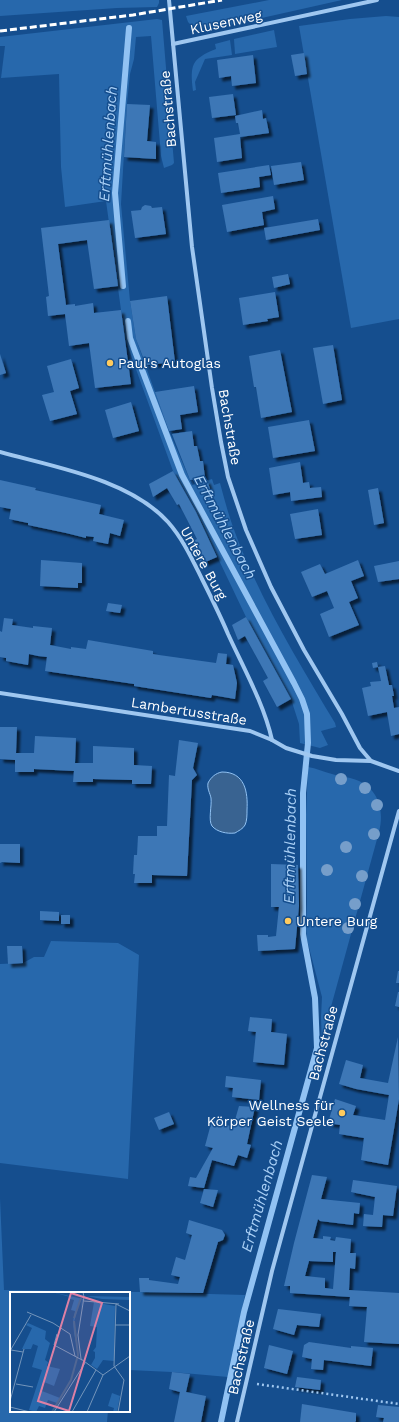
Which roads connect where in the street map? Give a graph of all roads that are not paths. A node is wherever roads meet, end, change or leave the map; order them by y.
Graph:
1 (169, 0) edge
2 (377, 0) edge
3 (173, 44) junction
4 (0, 452) edge
5 (0, 693) edge
6 (272, 740) junction
7 (371, 761) junction
8 (399, 771) edge
9 (399, 811) edge
10 (237, 1422) edge

1 - 3 street, Bachstraße
2 - 3 street, Klusenweg
3 - 7 street, Bachstraße
4 - 6 street, Untere Burg
5 - 6 street, Lambertusstraße
6 - 7 street, Lambertusstraße
7 - 8 street, Lambertusstraße
9 - 10 street, Bachstraße

